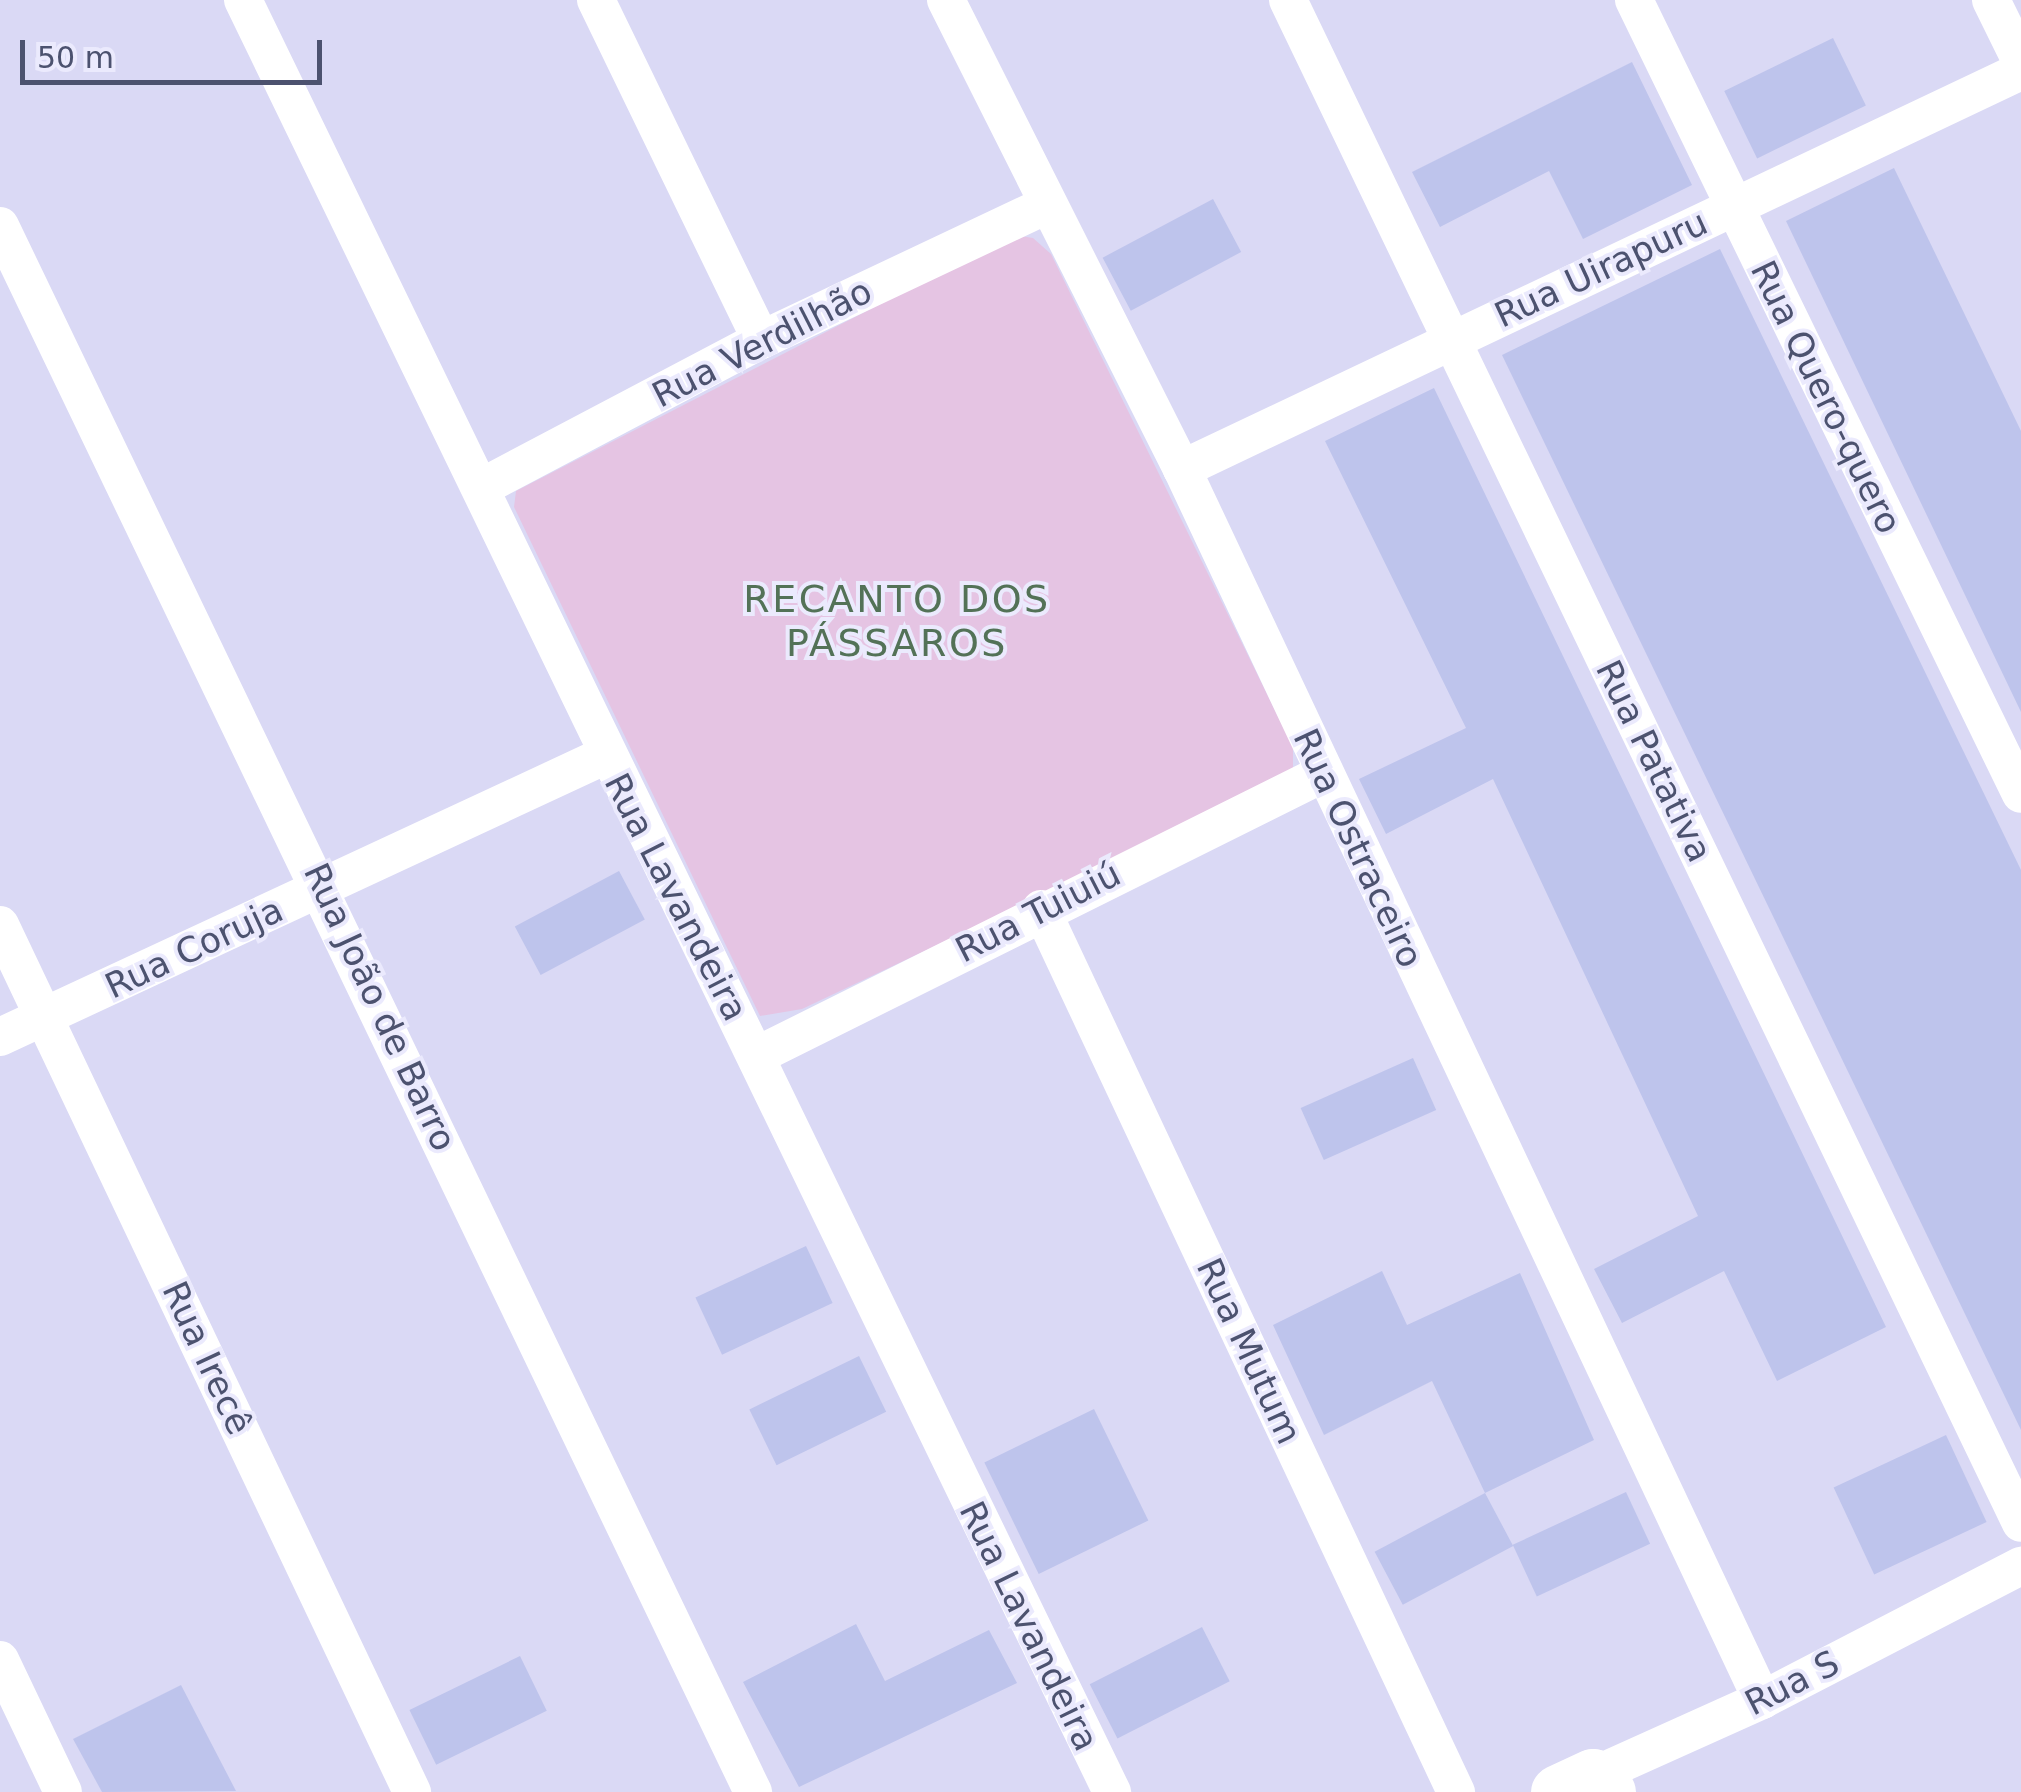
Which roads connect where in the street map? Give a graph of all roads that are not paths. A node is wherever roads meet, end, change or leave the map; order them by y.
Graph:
1 (243, 0) edge
2 (596, 0) edge
3 (946, 0) edge
4 (1288, 0) edge
5 (1634, 0) edge
6 (1992, 0) edge
7 (2021, 61) edge
8 (2021, 71) edge
9 (1045, 206) junction
10 (1733, 207) junction
11 (0, 226) edge
12 (1450, 339) junction
13 (761, 340) junction
14 (1182, 469) junction
15 (482, 486) junction
16 (604, 756) junction
17 (1322, 774) junction
18 (2021, 794) edge
19 (324, 888) junction
20 (1041, 909) junction
21 (0, 925) edge
22 (45, 1016) junction
23 (0, 1037) edge
24 (756, 1056) junction
25 (2021, 1523) edge
26 (2021, 1566) edge
27 (0, 1660) edge
28 (1762, 1700) junction
29 (1586, 1787) edge
30 (63, 1792) edge
31 (412, 1792) edge
32 (753, 1792) edge
33 (1112, 1792) edge
34 (1456, 1792) edge

1 - 15 street, Rua Lavandeira
2 - 13 street
3 - 9 street, Rua Ostraceiro
4 - 12 street, Rua Patativa
5 - 10 street, Rua Quero-quero
6 - 7 street
8 - 10 street, Rua Uirapuru
9 - 13 street, Rua Verdilhão
9 - 14 street, Rua Ostraceiro
10 - 12 street, Rua Uirapuru
10 - 18 street, Rua Quero-quero
11 - 19 street, Rua João de Barro
12 - 14 street, Rua Uirapuru
12 - 25 street, Rua Patativa
13 - 15 street, Rua Verdilhão
14 - 17 street, Rua Ostraceiro
15 - 16 street, Rua Lavandeira
16 - 19 street, Rua Coruja
16 - 24 street, Rua Lavandeira
17 - 20 street, Rua Tuiuiú
17 - 28 street, Rua Ostraceiro
19 - 22 street, Rua Coruja
19 - 32 street, Rua João de Barro
20 - 24 street, Rua Tuiuiú
20 - 34 street, Rua Mutum
21 - 22 street, Rua Irecê
22 - 23 street, Rua Coruja
22 - 31 street, Rua Irecê
24 - 33 street, Rua Lavandeira
26 - 28 street, Rua S
27 - 30 street
28 - 29 street, Rua S

